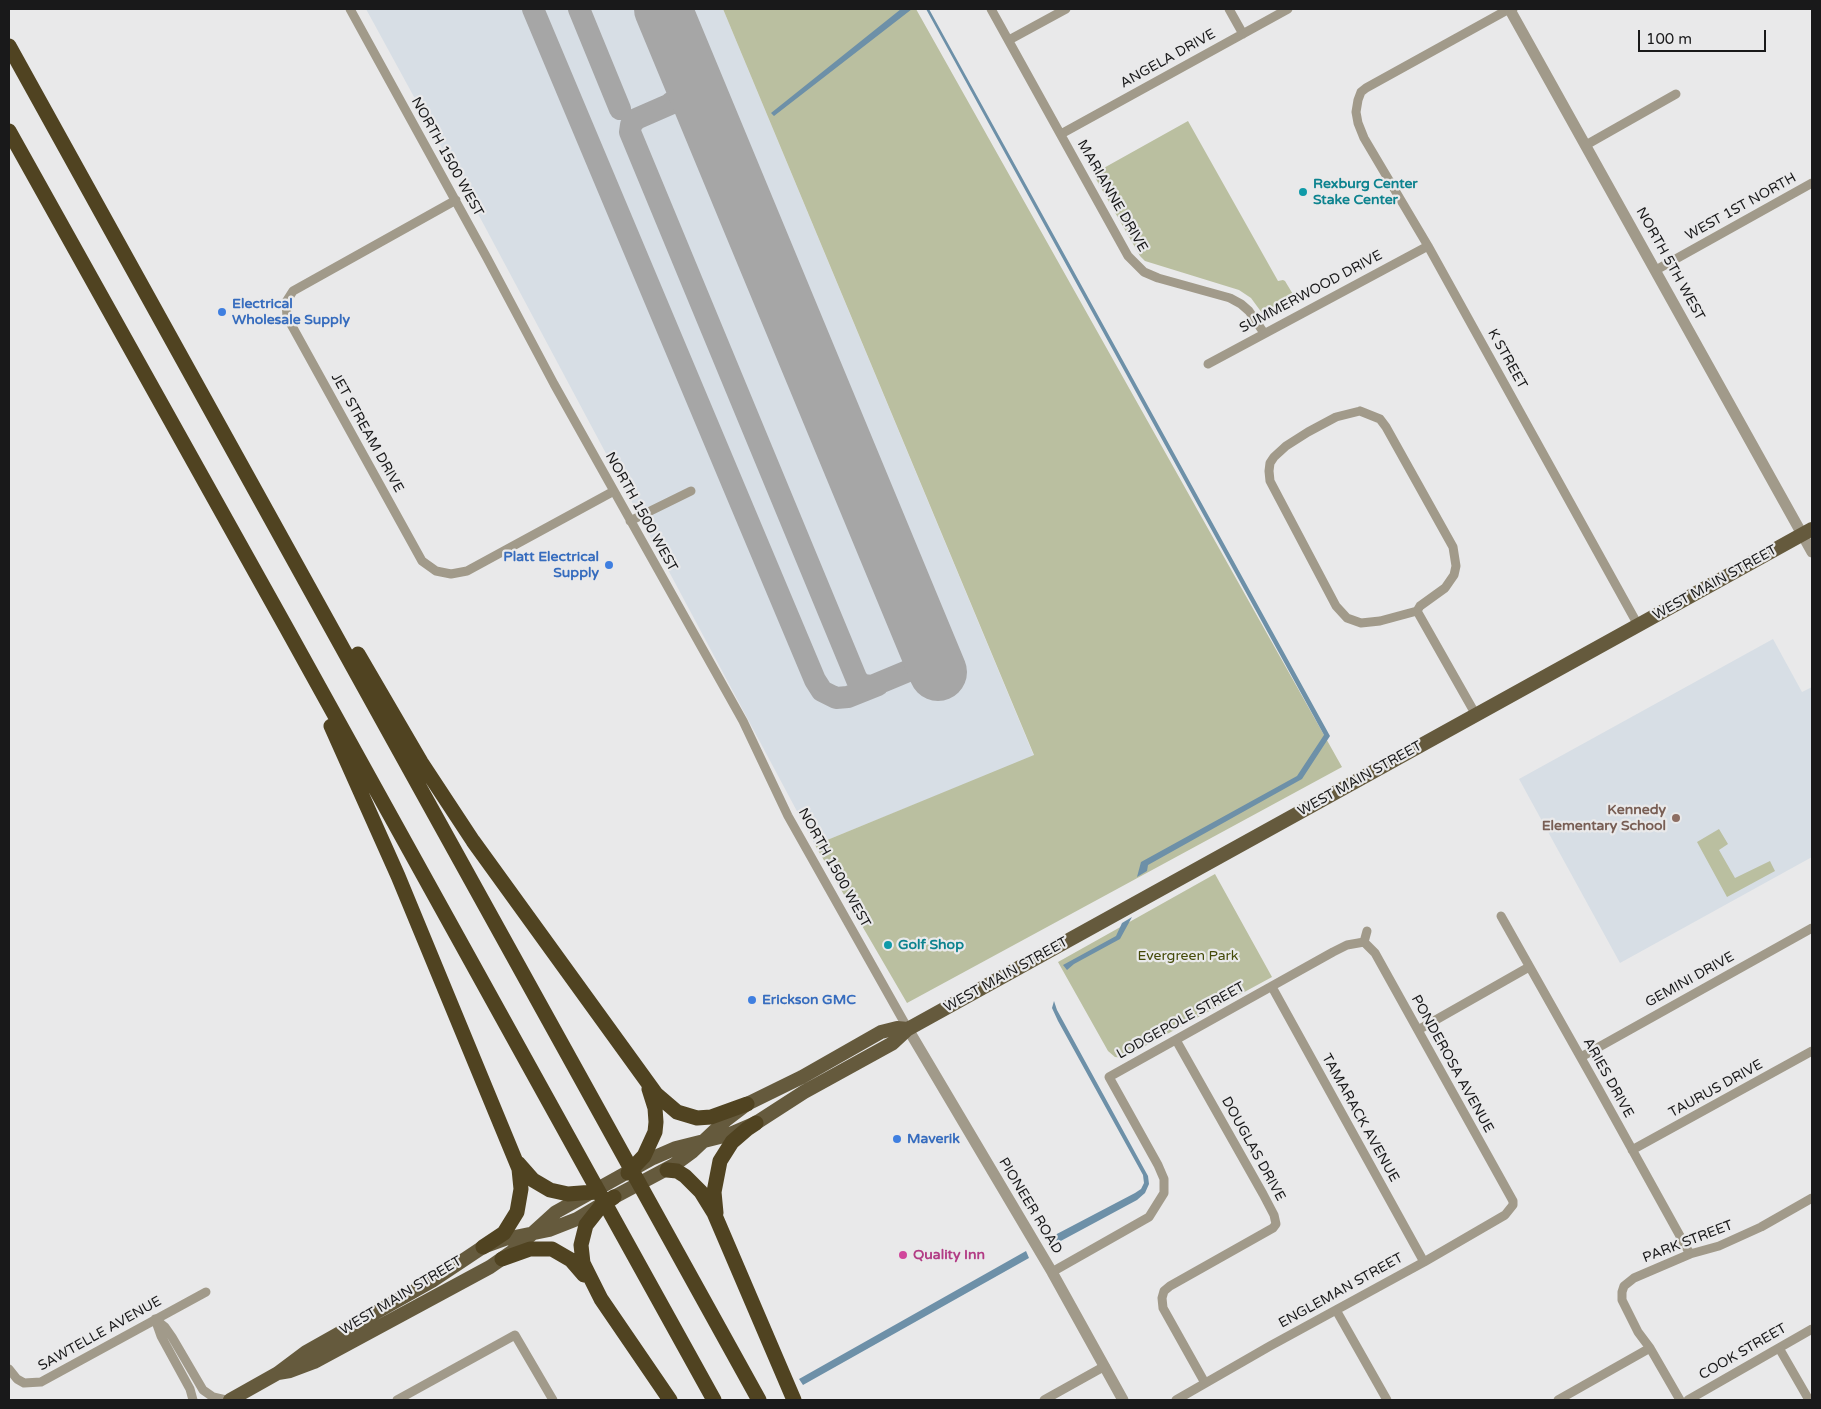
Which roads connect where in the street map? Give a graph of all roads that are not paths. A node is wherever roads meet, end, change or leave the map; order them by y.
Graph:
1 (350, 9) edge
2 (991, 9) edge
3 (1066, 9) edge
4 (1228, 9) edge
5 (1288, 9) edge
6 (1510, 9) edge
7 (1242, 34) junction
8 (1008, 40) junction
9 (9, 46) edge
10 (1676, 94) dead end
11 (9, 131) edge
12 (1061, 134) junction
13 (1586, 144) junction
14 (1812, 183) edge
15 (456, 200) junction
16 (1428, 246) junction
17 (1656, 270) junction
18 (1264, 333) junction
19 (1208, 364) dead end
20 (231, 446) junction
21 (614, 491) junction
22 (692, 491) dead end
23 (630, 521) junction
24 (1807, 532) edge
25 (1812, 552) edge
26 (1417, 611) junction
27 (1638, 625) junction
28 (287, 629) junction
29 (1476, 715) junction
30 (1501, 916) dead end
31 (1812, 928) edge
32 (1367, 931) dead end
33 (1364, 942) junction
34 (1529, 967) junction
35 (1272, 987) junction
36 (908, 1029) junction
37 (1418, 1030) junction
38 (1176, 1040) junction
39 (1812, 1051) edge
40 (1580, 1057) junction
41 (643, 1077) junction
42 (747, 1104) junction
43 (756, 1123) junction
44 (705, 1140) junction
45 (1632, 1150) junction
46 (516, 1160) junction
47 (667, 1170) junction
48 (628, 1173) junction
49 (594, 1192) junction
50 (614, 1197) junction
51 (1812, 1198) edge
52 (1513, 1201) joint
53 (719, 1224) junction
54 (532, 1234) junction
55 (483, 1248) junction
56 (1690, 1254) junction
57 (502, 1259) junction
58 (1424, 1262) junction
59 (1052, 1272) junction
60 (206, 1292) dead end
61 (601, 1299) junction
62 (1336, 1310) junction
63 (155, 1319) junction
64 (1812, 1329) edge
65 (1650, 1348) junction
66 (1779, 1348) junction
67 (1105, 1366) junction
68 (9, 1369) edge
69 (278, 1373) junction
70 (1205, 1383) junction
71 (193, 1400) edge
72 (231, 1400) edge
73 (397, 1400) edge
74 (553, 1400) edge
75 (670, 1400) edge
76 (714, 1400) edge
77 (759, 1400) edge
78 (794, 1400) edge
79 (1044, 1400) edge
80 (1123, 1400) edge
81 (1176, 1400) edge
82 (1387, 1400) edge
83 (1558, 1400) edge
84 (1680, 1400) edge
85 (1688, 1400) edge
86 (1809, 1400) edge

1 - 15 street, NORTH 1500 WEST
2 - 8 street, MARIANNE DRIVE
3 - 8 street
4 - 7 street
5 - 7 street, ANGELA DRIVE
6 - 13 street, NORTH 5TH WEST
6 - 16 street, K STREET
7 - 12 street, ANGELA DRIVE
8 - 12 street, MARIANNE DRIVE
9 - 20 highway
10 - 13 street
11 - 28 highway
12 - 18 street, MARIANNE DRIVE
13 - 17 street, NORTH 5TH WEST
14 - 17 street, WEST 1ST NORTH
15 - 21 street, NORTH 1500 WEST
15 - 21 street, JET STREAM DRIVE
16 - 18 street, SUMMERWOOD DRIVE
16 - 27 street, K STREET
17 - 24 street, NORTH 5TH WEST
18 - 19 street, SUMMERWOOD DRIVE
20 - 41 highway
20 - 77 highway
21 - 23 street, NORTH 1500 WEST
22 - 23 street
23 - 36 street, NORTH 1500 WEST
24 - 25 street, NORTH 5TH WEST
24 - 27 main road, WEST MAIN STREET
26 - 26 street
26 - 29 street
27 - 29 main road, WEST MAIN STREET
28 - 46 highway
28 - 76 highway
29 - 36 main road, WEST MAIN STREET
30 - 34 street, ARIES DRIVE
31 - 40 street, GEMINI DRIVE
32 - 33 street
33 - 35 street, LODGEPOLE STREET
33 - 37 street, PONDEROSA AVENUE
34 - 37 street
34 - 40 street, ARIES DRIVE
35 - 38 street, LODGEPOLE STREET
35 - 58 street, TAMARACK AVENUE
36 - 42 main road, WEST MAIN STREET
36 - 43 main road, WEST MAIN STREET
36 - 59 street, PIONEER ROAD
37 - 52 street, PONDEROSA AVENUE
38 - 59 street, LODGEPOLE STREET
38 - 70 street, DOUGLAS DRIVE
39 - 45 street, TAURUS DRIVE
40 - 45 street, ARIES DRIVE
41 - 42 highway
41 - 48 highway
42 - 44 main road, WEST MAIN STREET
43 - 44 main road, WEST MAIN STREET
43 - 53 highway
44 - 47 main road, WEST MAIN STREET
44 - 48 main road, WEST MAIN STREET
45 - 56 street, ARIES DRIVE
46 - 49 highway
46 - 55 highway
47 - 50 main road, WEST MAIN STREET
47 - 53 highway
48 - 49 main road, WEST MAIN STREET
49 - 54 main road, WEST MAIN STREET
50 - 54 main road, WEST MAIN STREET
50 - 61 highway
51 - 56 street, PARK STREET
52 - 58 street, ENGLEMAN STREET
53 - 78 highway
54 - 55 main road, WEST MAIN STREET
54 - 57 main road, WEST MAIN STREET
55 - 69 main road, WEST MAIN STREET
56 - 65 street, PARK STREET
57 - 61 highway
57 - 69 main road, WEST MAIN STREET
58 - 62 street, ENGLEMAN STREET
59 - 67 street, PIONEER ROAD
60 - 63 street, SAWTELLE AVENUE
61 - 75 highway
62 - 70 street, ENGLEMAN STREET
62 - 82 street
63 - 68 street, SAWTELLE AVENUE
63 - 71 street
63 - 72 street
64 - 66 street, COOK STREET
65 - 83 street
65 - 84 street
66 - 85 street, COOK STREET
66 - 86 street
67 - 79 street
67 - 80 street, PIONEER ROAD
69 - 72 main road, WEST MAIN STREET
70 - 81 street, ENGLEMAN STREET
73 - 74 street

